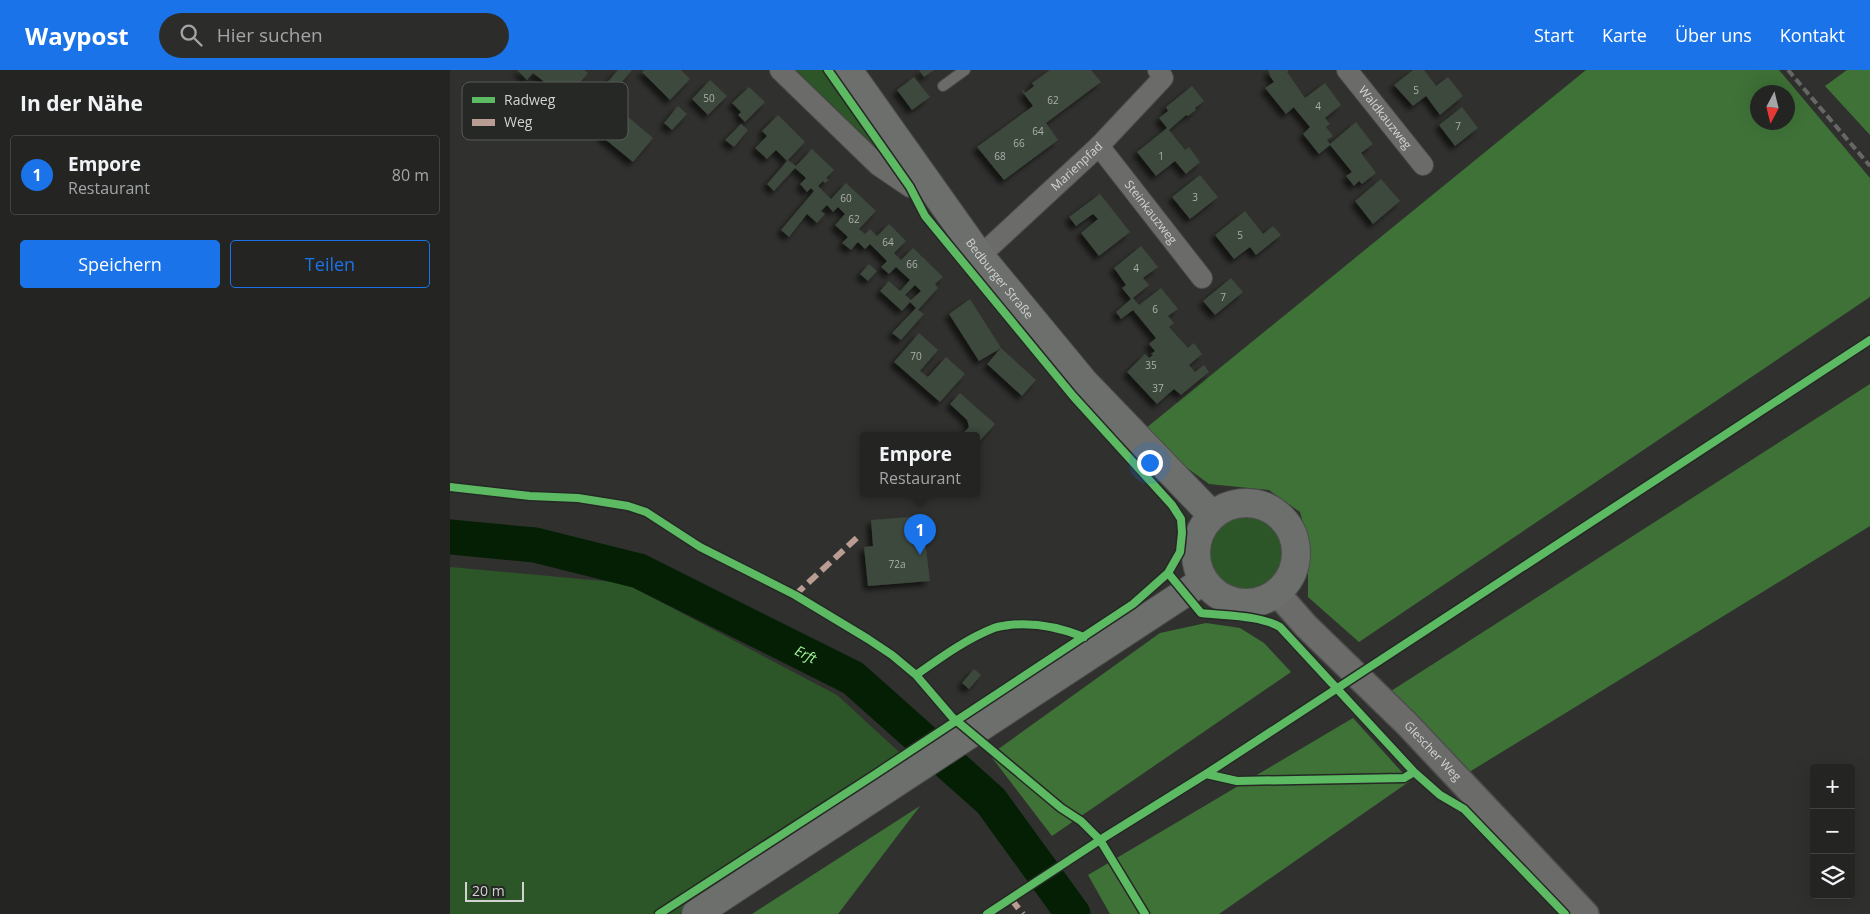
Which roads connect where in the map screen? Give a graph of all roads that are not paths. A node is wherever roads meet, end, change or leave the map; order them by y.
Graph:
1 (780, 70) edge
2 (848, 70) edge
3 (965, 70) edge
4 (1347, 70) edge
5 (1166, 73) edge
6 (943, 86) dead end
7 (1099, 146) junction
8 (1423, 165) dead end
9 (921, 176) junction
10 (980, 256) junction
11 (1202, 278) dead end
12 (1212, 515) junction
13 (1203, 581) junction
14 (1276, 593) junction
15 (696, 914) edge
16 (1586, 914) edge

1 - 9 street
2 - 9 main road, Bedburger Straße
3 - 6 lane
4 - 8 street, Waldkauzweg
5 - 7 street, Marienpfad
7 - 10 street, Marienpfad
7 - 11 street, Steinkauzweg
9 - 10 main road, Bedburger Straße
10 - 12 main road, Bedburger Straße
12 - 13 main road
12 - 14 main road
13 - 14 main road
13 - 15 main road
14 - 16 street, Glescher Weg

